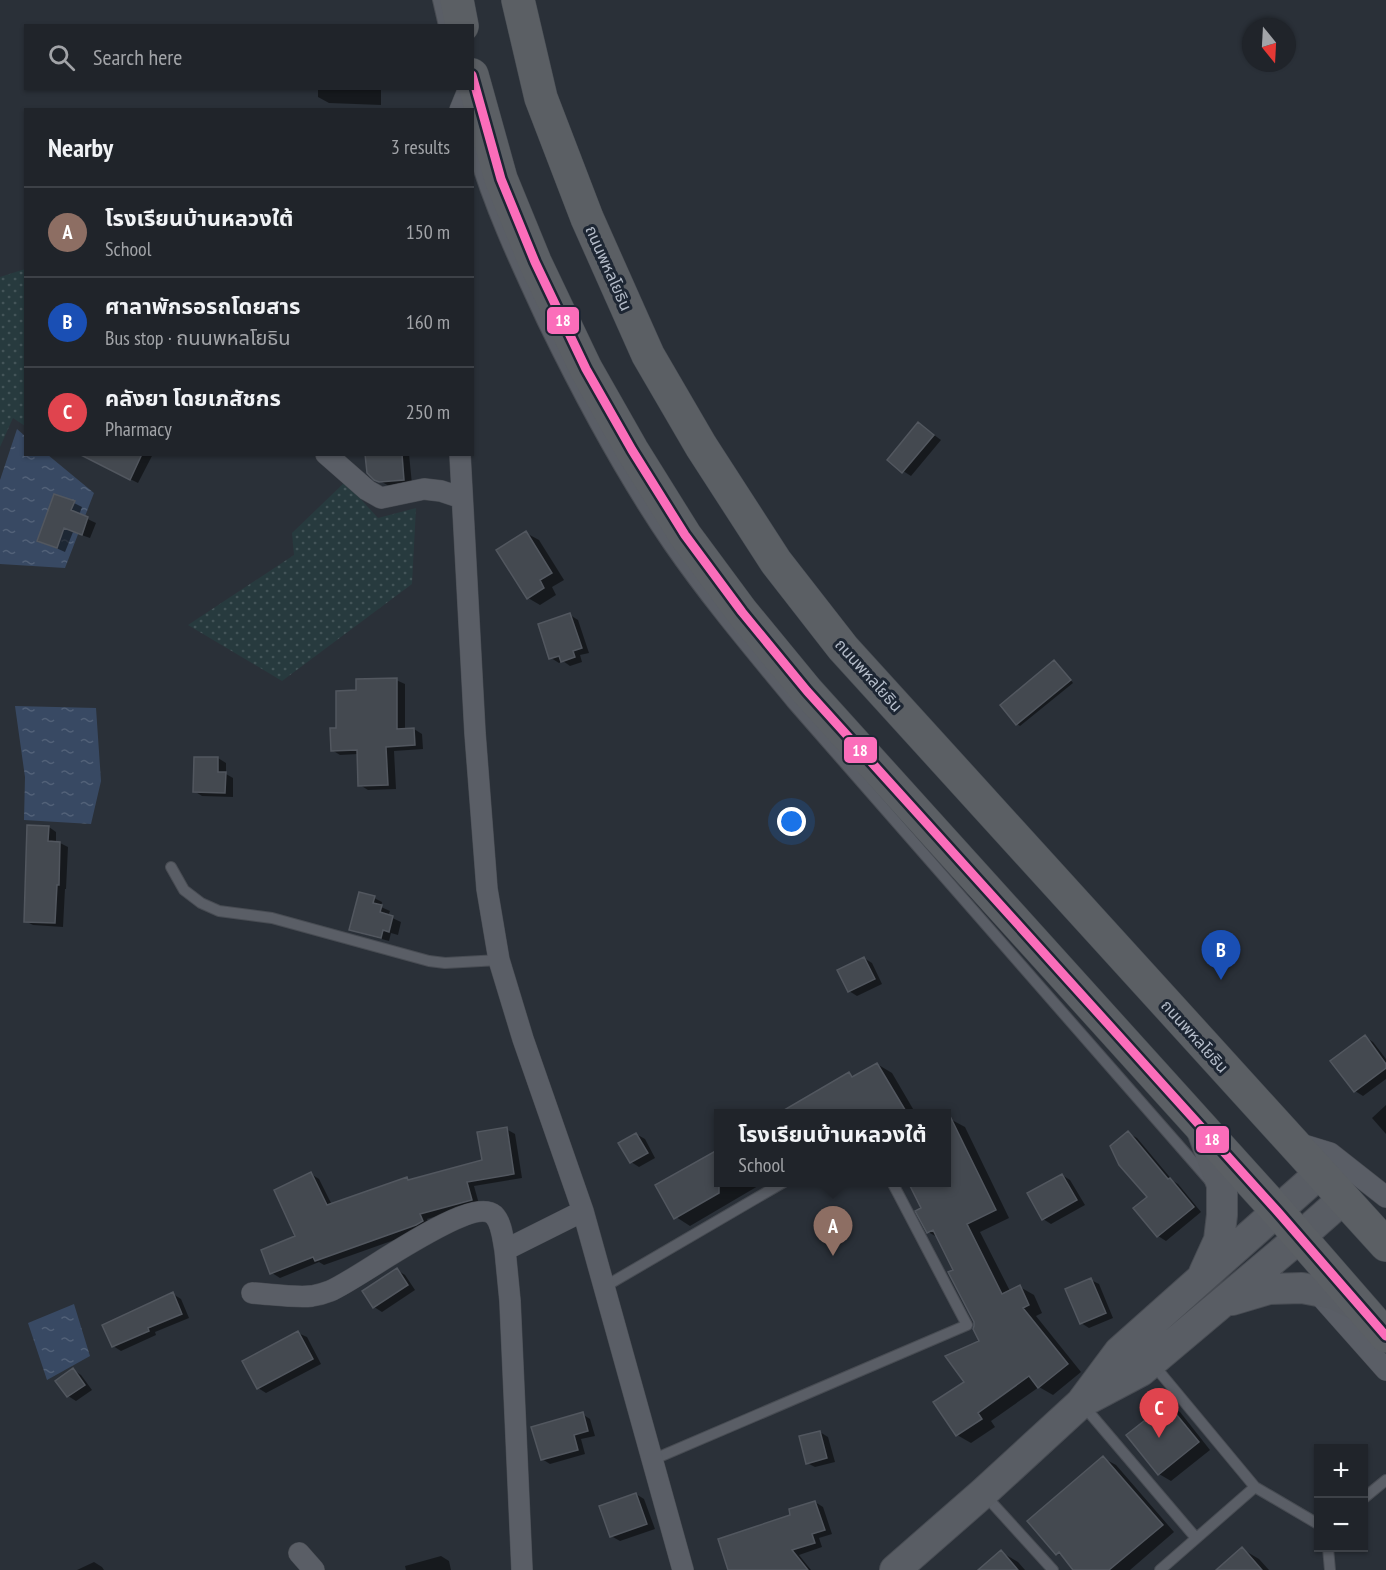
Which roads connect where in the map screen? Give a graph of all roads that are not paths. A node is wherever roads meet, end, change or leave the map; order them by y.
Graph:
1 (438, 0) edge
2 (457, 0) edge
3 (518, 0) edge
4 (444, 24) edge
5 (462, 24) edge
6 (466, 92) edge
7 (472, 108) edge
8 (474, 112) edge
9 (474, 155) edge
10 (328, 456) edge
11 (460, 456) edge
12 (462, 498) junction
13 (171, 867) dead end
14 (499, 960) junction
15 (1201, 1127) junction
16 (1291, 1141) junction
17 (1320, 1173) junction
18 (775, 1187) edge
19 (895, 1187) edge
20 (1222, 1195) junction
21 (1386, 1197) edge
22 (1343, 1198) junction
23 (583, 1211) junction
24 (1278, 1212) junction
25 (1300, 1237) junction
26 (1386, 1245) edge
27 (505, 1250) junction
28 (1200, 1281) junction
29 (604, 1287) junction
30 (1315, 1290) junction
31 (252, 1293) dead end
32 (1223, 1302) junction
33 (1362, 1308) junction
34 (1386, 1336) edge
35 (1151, 1363) junction
36 (1386, 1370) edge
37 (1081, 1402) junction
38 (652, 1460) junction
39 (1386, 1480) edge
40 (1255, 1487) junction
41 (983, 1493) junction
42 (1368, 1495) edge
43 (1314, 1522) edge
44 (1196, 1538) junction
45 (1328, 1552) edge
46 (300, 1553) dead end
47 (314, 1570) edge
48 (522, 1570) edge
49 (683, 1570) edge
50 (896, 1570) edge
51 (1053, 1570) edge
52 (1160, 1570) edge
53 (1330, 1570) edge

1 - 4 lane
2 - 5 highway
3 - 16 highway, ถนนพหลโยธิน
6 - 7 highway
8 - 15 highway
9 - 20 lane
10 - 12 street
11 - 12 street
12 - 14 street
13 - 14 lane
14 - 23 street
15 - 20 main road
15 - 24 highway
16 - 17 highway, ถนนพหลโยธิน
16 - 21 street
17 - 22 highway, ถนนพหลโยธิน
17 - 24 main road
18 - 29 lane
19 - 38 lane
20 - 28 main road
22 - 25 main road
22 - 26 highway, ถนนพหลโยธิน
23 - 27 street
23 - 29 street
24 - 25 highway
24 - 28 main road
25 - 32 main road
25 - 33 highway
27 - 31 street
27 - 48 street
28 - 37 main road
29 - 38 street
30 - 32 main road
30 - 33 main road
30 - 36 street
32 - 35 main road
33 - 34 highway
35 - 37 main road
35 - 40 lane
37 - 41 main road
37 - 44 lane
38 - 49 street
39 - 42 lane
40 - 43 lane
40 - 44 lane
41 - 50 main road
41 - 51 lane
44 - 52 lane
45 - 53 lane
46 - 47 street

